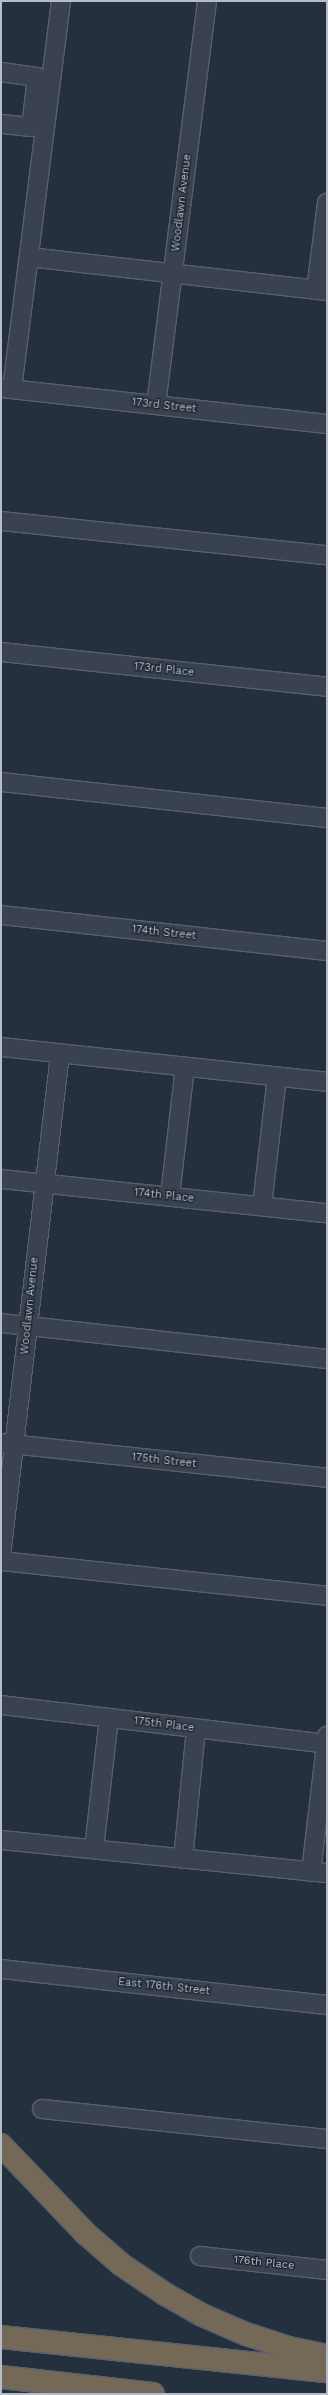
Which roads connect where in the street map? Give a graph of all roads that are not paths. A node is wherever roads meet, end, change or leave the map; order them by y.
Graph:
1 (61, 1) edge
2 (207, 1) edge
3 (1, 72) edge
4 (1, 124) edge
5 (327, 203) edge
6 (29, 257) junction
7 (173, 274) junction
8 (321, 291) edge
9 (6, 389) edge
10 (156, 405) junction
11 (327, 424) edge
12 (1, 521) edge
13 (327, 555) edge
14 (1, 652) edge
15 (327, 687) edge
16 (1, 782) edge
17 (327, 818) edge
18 (1, 915) edge
19 (327, 950) edge
20 (1, 1047) edge
21 (60, 1054) junction
22 (185, 1067) junction
23 (277, 1077) junction
24 (327, 1082) edge
25 (1, 1179) edge
26 (44, 1183) junction
27 (170, 1196) junction
28 (262, 1206) junction
29 (327, 1213) edge
30 (1, 1323) edge
31 (28, 1326) junction
32 (327, 1359) edge
33 (8, 1443) edge
34 (327, 1478) edge
35 (1, 1557) edge
36 (1, 1561) edge
37 (327, 1596) edge
38 (1, 1705) edge
39 (109, 1718) junction
40 (196, 1729) junction
41 (327, 1741) edge
42 (1, 1840) edge
43 (94, 1850) junction
44 (182, 1859) junction
45 (319, 1872) edge
46 (1, 1969) edge
47 (327, 2005) edge
48 (42, 2109) dead end
49 (327, 2139) edge
50 (1, 2145) edge
51 (200, 2256) dead end
52 (327, 2270) edge
53 (1, 2337) edge
54 (327, 2356) edge
55 (327, 2371) edge
56 (1, 2377) edge
57 (153, 2394) edge

1 - 6 street
2 - 7 street, Woodlawn Avenue
3 - 4 street
5 - 8 street
6 - 7 street
6 - 9 street
7 - 8 street
7 - 10 street, Woodlawn Avenue
9 - 10 street, 173rd Street
10 - 11 street, 173rd Street
12 - 13 street
14 - 15 street, 173rd Place
16 - 17 street
18 - 19 street, 174th Street
20 - 21 street
21 - 22 street
21 - 26 street, Woodlawn Avenue
22 - 23 street
22 - 27 street
23 - 24 street
23 - 28 street
25 - 26 street, 174th Place
26 - 27 street, 174th Place
26 - 31 street, Woodlawn Avenue
27 - 28 street, 174th Place
28 - 29 street, 174th Place
30 - 31 street
31 - 32 street
31 - 33 street, Woodlawn Avenue
33 - 34 street, 175th Street
33 - 35 street, Woodlawn Avenue
36 - 37 street
38 - 39 street, 175th Place
39 - 40 street, 175th Place
39 - 43 street
40 - 41 street, 175th Place
40 - 44 street
41 - 45 street
42 - 43 street
43 - 44 street
44 - 45 street
46 - 47 street, East 176th Street
48 - 49 street
50 - 54 highway
51 - 52 street, 176th Place
53 - 55 highway
56 - 57 highway

